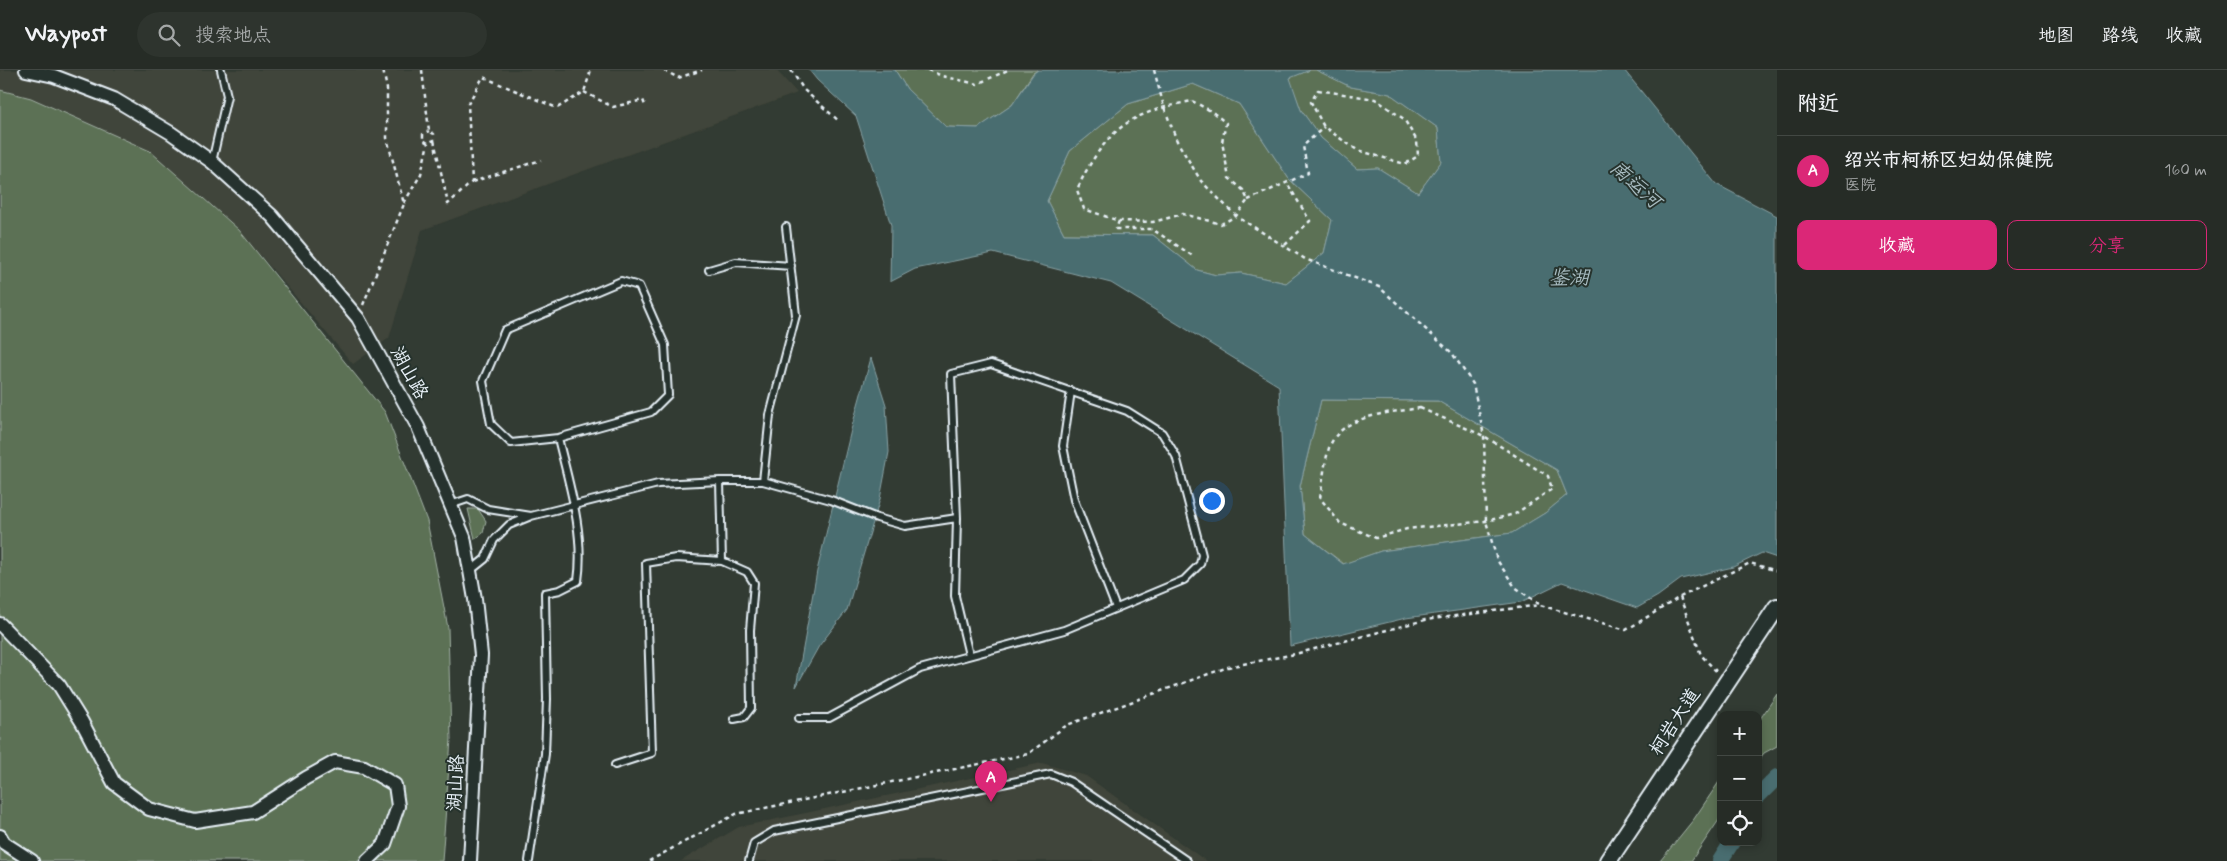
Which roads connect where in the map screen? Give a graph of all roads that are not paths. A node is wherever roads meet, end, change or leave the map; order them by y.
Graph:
1 (26, 70) edge
2 (221, 70) edge
3 (212, 162) junction
4 (786, 227) dead end
5 (791, 266) junction
6 (709, 270) dead end
7 (1071, 391) junction
8 (558, 438) junction
9 (720, 480) junction
10 (763, 481) junction
11 (450, 505) junction
12 (573, 505) junction
13 (531, 516) junction
14 (957, 518) junction
15 (722, 561) junction
16 (470, 571) junction
17 (1777, 607) edge
18 (1116, 608) junction
19 (0, 624) edge
20 (969, 655) junction
21 (799, 718) dead end
22 (734, 719) dead end
23 (614, 765) dead end
24 (0, 836) edge
25 (32, 861) edge
26 (367, 861) edge
27 (470, 861) edge
28 (530, 861) edge
29 (749, 861) edge
30 (1186, 861) edge
31 (1608, 861) edge

1 - 3 street, 湖山路
2 - 3 lane
3 - 11 street, 湖山路
4 - 5 lane
5 - 6 lane
5 - 10 lane
7 - 14 lane
7 - 18 lane
7 - 18 lane
8 - 8 lane
8 - 12 lane
9 - 10 lane
9 - 12 lane
9 - 15 lane
10 - 14 lane
11 - 13 lane
11 - 16 street, 湖山路
12 - 13 lane
12 - 28 lane
13 - 16 lane
14 - 20 lane
15 - 22 lane
15 - 23 lane
16 - 27 street, 湖山路
17 - 31 street, 柯岩大道
18 - 20 lane
19 - 26 street
20 - 21 lane
24 - 25 street
29 - 30 lane

